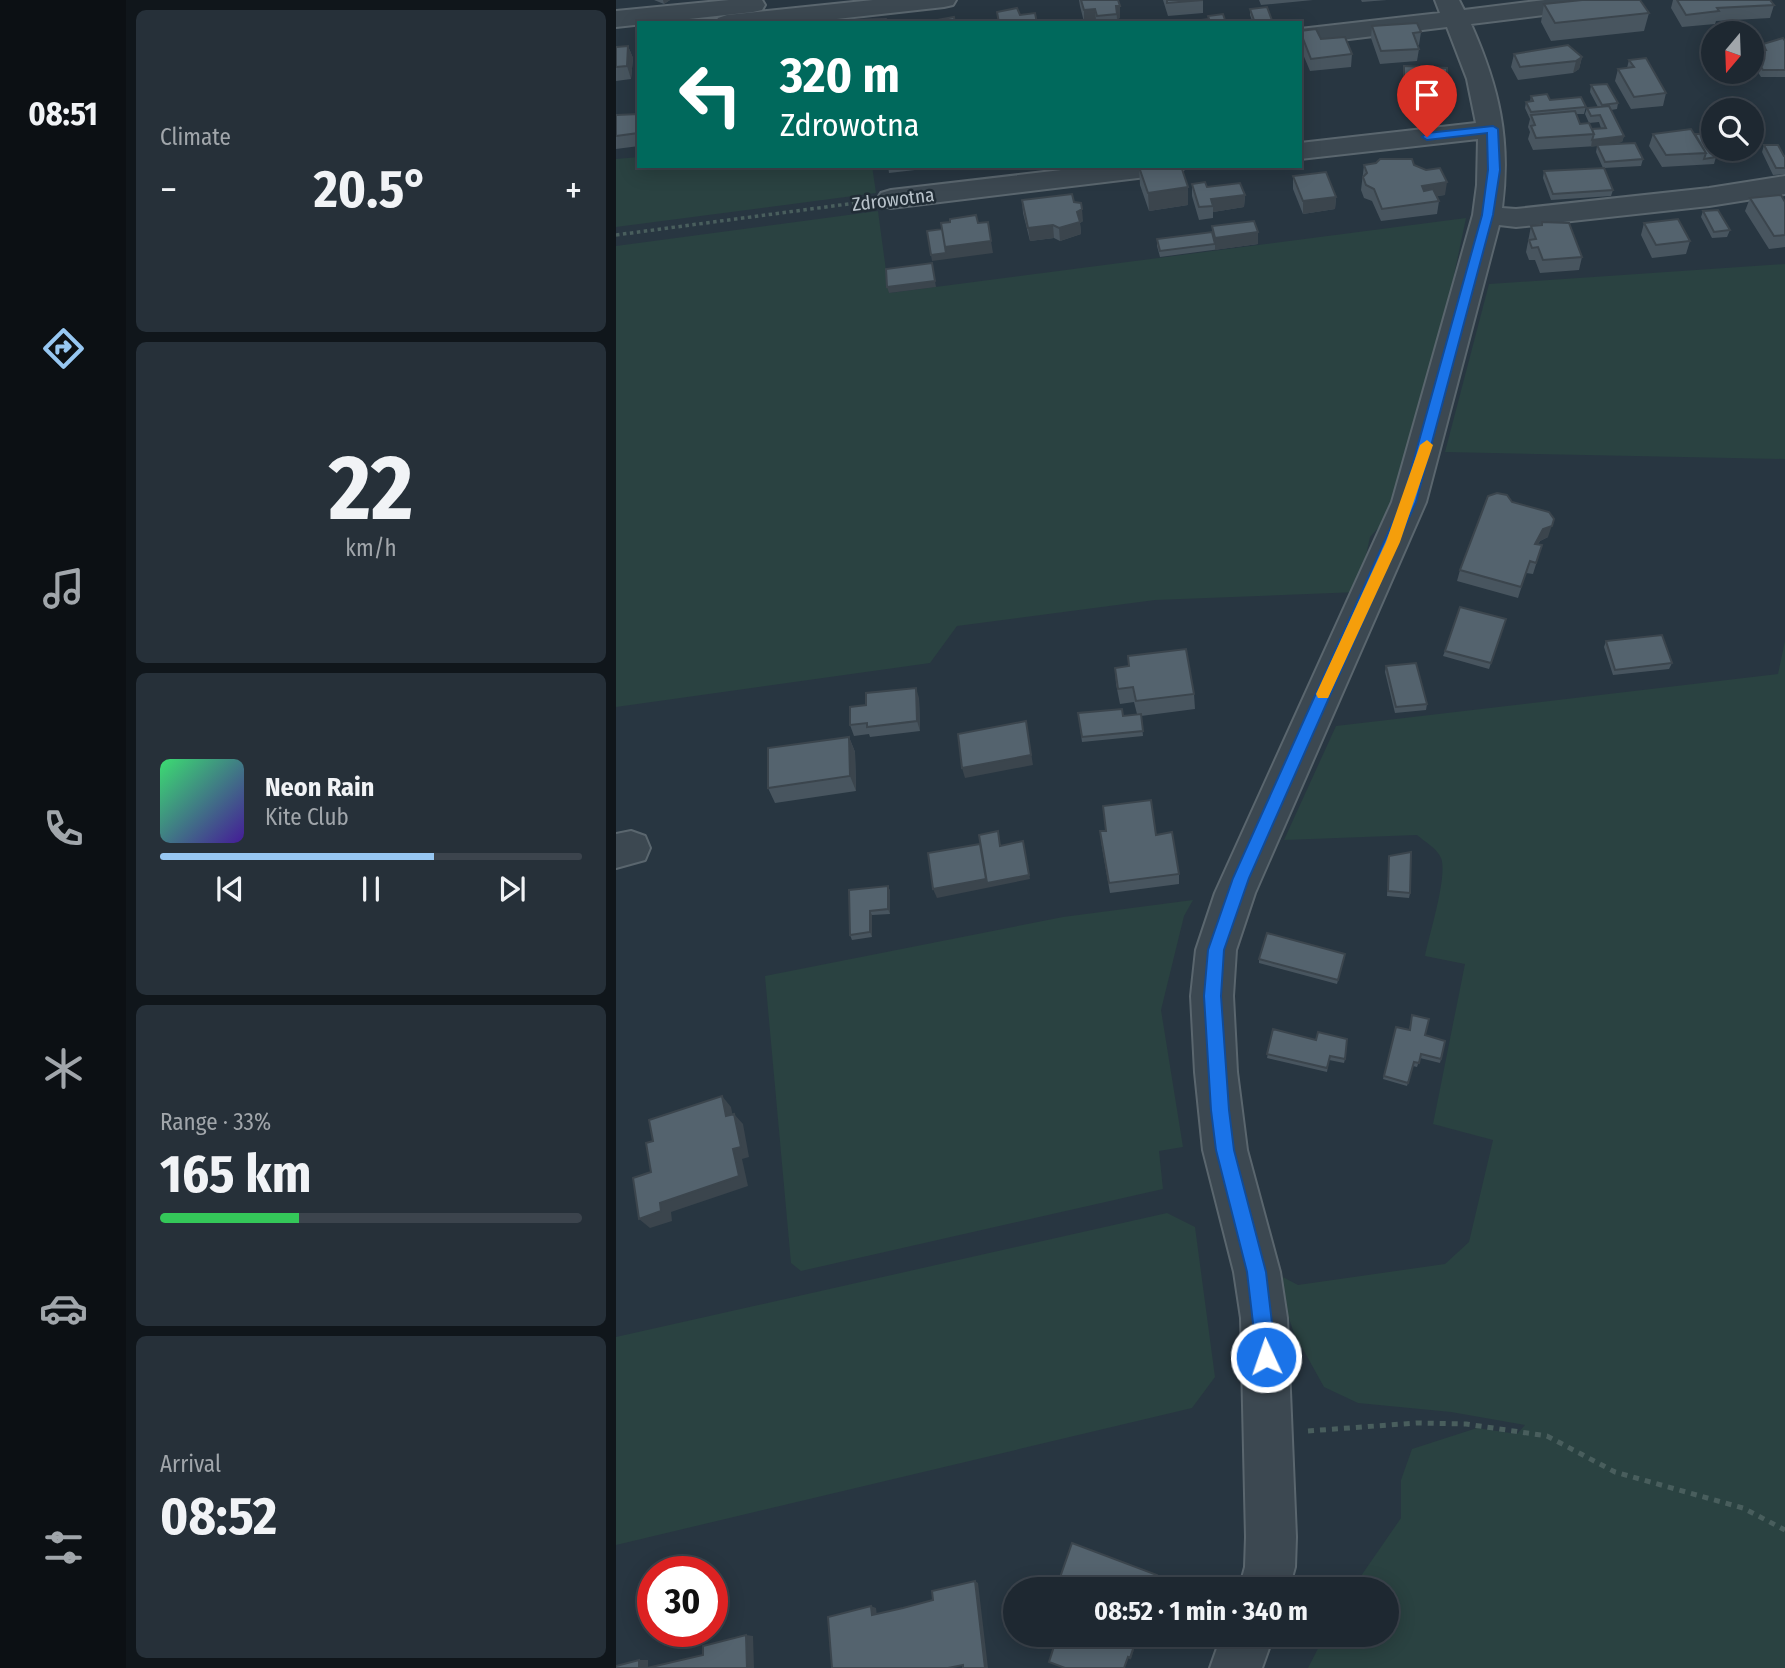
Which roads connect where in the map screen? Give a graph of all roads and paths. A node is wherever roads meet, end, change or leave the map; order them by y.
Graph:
1 (805, 0) edge
2 (944, 0) edge
3 (1606, 0) edge
4 (1452, 10) edge
5 (616, 19) edge
6 (746, 21) edge
7 (637, 32) edge
8 (616, 34) edge
9 (1302, 37) edge
10 (1493, 129) junction
11 (1302, 151) edge
12 (1154, 168) edge
13 (1785, 185) edge
14 (891, 199) joint
15 (1488, 215) junction
16 (616, 235) edge
17 (1269, 1434) junction
18 (1785, 1530) edge
19 (1267, 1577) edge
20 (1243, 1647) edge
21 (1236, 1668) edge

1 - 5 street
2 - 6 street
3 - 4 street
4 - 9 street
4 - 10 street
7 - 8 street
10 - 11 street
10 - 15 street
12 - 14 street, Zdrowotna
13 - 15 street
14 - 16 path, Zdrowotna
15 - 17 street
17 - 18 path
17 - 19 street
20 - 21 street

